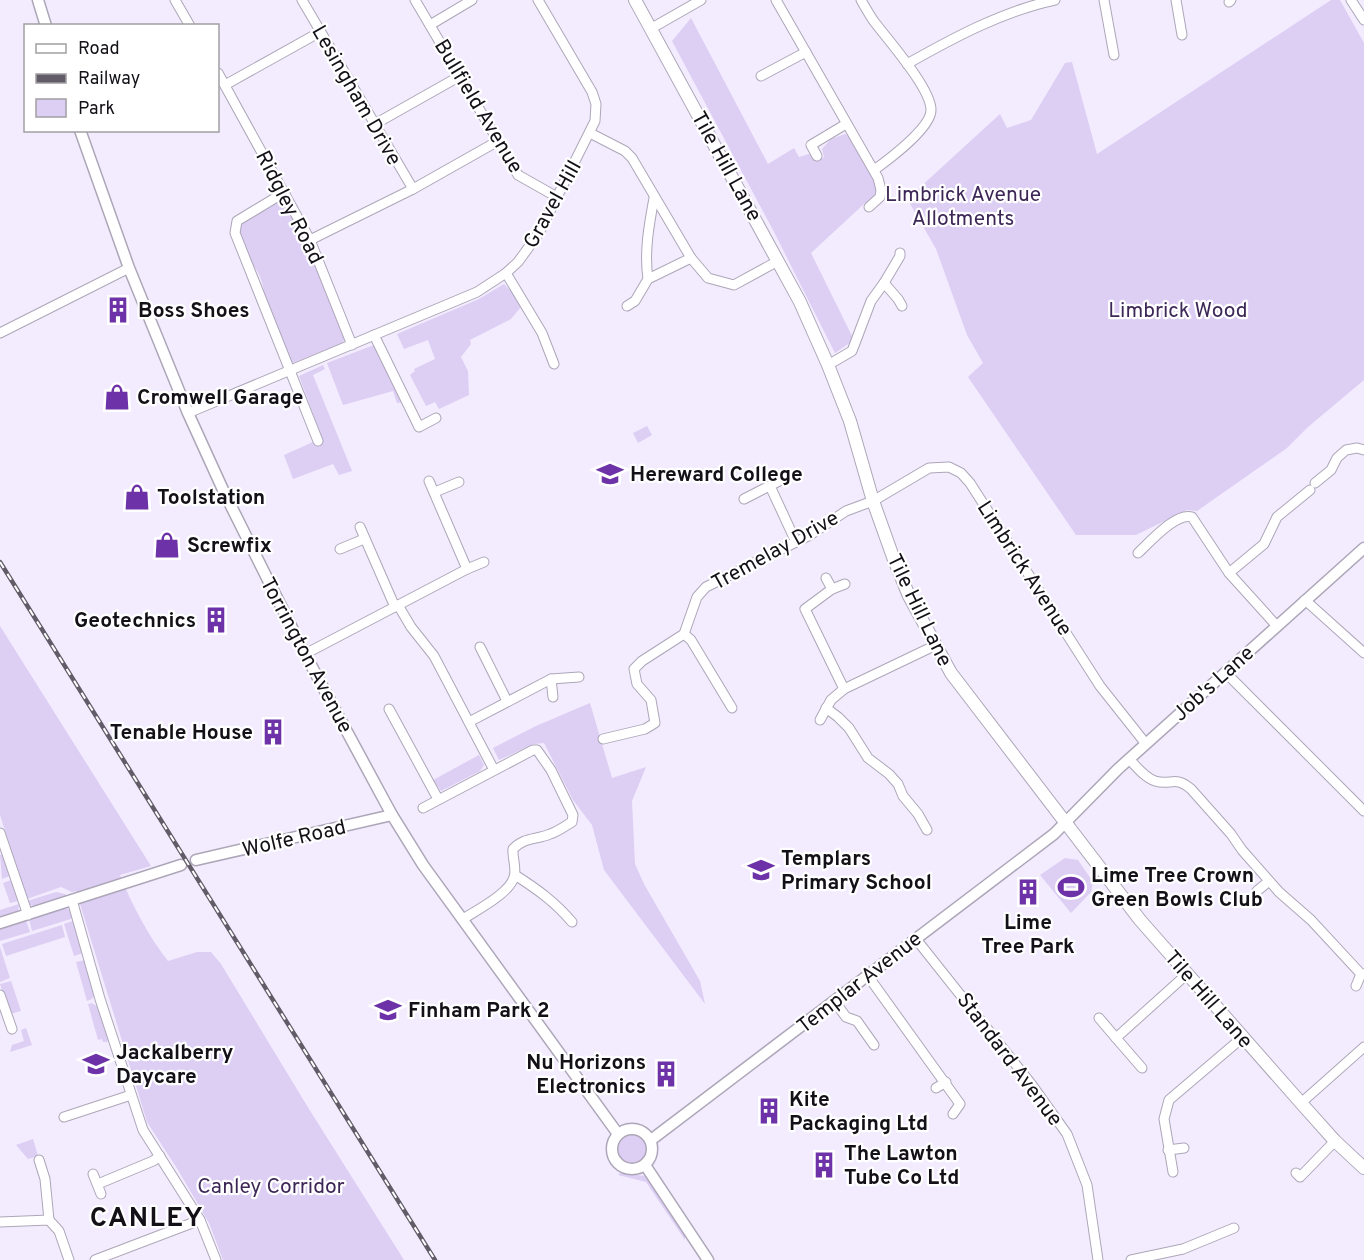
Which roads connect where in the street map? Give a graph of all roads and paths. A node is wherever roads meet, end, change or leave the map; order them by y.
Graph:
1 (38, 0) edge
2 (175, 0) edge
3 (302, 0) edge
4 (415, 0) edge
5 (472, 0) edge
6 (538, 0) edge
7 (635, 0) edge
8 (701, 0) edge
9 (776, 0) edge
10 (861, 0) edge
11 (1055, 0) edge
12 (1104, 0) edge
13 (1176, 0) edge
14 (1351, 0) edge
15 (1044, 1) edge
16 (1364, 20) edge
17 (45, 24) edge
18 (189, 24) edge
19 (430, 25) junction
20 (651, 28) junction
21 (320, 32) junction
22 (1182, 35) dead end
23 (806, 52) junction
24 (1114, 54) dead end
25 (907, 64) junction
26 (219, 75) edge
27 (460, 76) junction
28 (761, 76) dead end
29 (225, 85) junction
30 (375, 124) junction
31 (846, 124) junction
32 (81, 132) edge
33 (590, 133) junction
34 (498, 141) junction
35 (817, 156) dead end
36 (874, 170) junction
37 (413, 189) junction
38 (285, 192) junction
39 (557, 197) junction
40 (654, 198) junction
41 (869, 207) dead end
42 (310, 240) junction
43 (900, 253) dead end
44 (691, 258) junction
45 (778, 261) junction
46 (129, 268) junction
47 (506, 273) junction
48 (648, 279) junction
49 (884, 283) junction
50 (627, 306) dead end
51 (902, 306) dead end
52 (0, 333) edge
53 (374, 335) junction
54 (352, 345) junction
55 (554, 364) dead end
56 (828, 365) junction
57 (290, 371) junction
58 (188, 413) junction
59 (436, 418) dead end
60 (318, 441) dead end
61 (1364, 450) edge
62 (787, 477) dead end
63 (429, 481) dead end
64 (459, 482) dead end
65 (770, 486) junction
66 (435, 492) junction
67 (744, 499) dead end
68 (873, 501) junction
69 (360, 527) dead end
70 (364, 539) junction
71 (796, 542) junction
72 (1364, 548) edge
73 (340, 549) dead end
74 (1138, 553) dead end
75 (484, 562) dead end
76 (467, 569) junction
77 (1229, 573) junction
78 (826, 578) dead end
79 (845, 584) dead end
80 (832, 589) junction
81 (1305, 600) junction
82 (396, 606) junction
83 (794, 609) dead end
84 (805, 609) junction
85 (1276, 625) junction
86 (684, 634) junction
87 (934, 646) junction
88 (480, 647) dead end
89 (1364, 653) edge
90 (305, 654) junction
91 (1225, 672) junction
92 (579, 677) dead end
93 (551, 679) junction
94 (844, 689) junction
95 (553, 697) dead end
96 (507, 701) junction
97 (732, 708) dead end
98 (826, 708) junction
99 (389, 709) dead end
100 (820, 720) dead end
101 (469, 722) junction
102 (603, 739) dead end
103 (1146, 744) junction
104 (1129, 759) junction
105 (494, 770) junction
106 (438, 799) junction
107 (423, 808) dead end
108 (1364, 811) edge
109 (392, 815) junction
110 (1065, 822) junction
111 (927, 830) dead end
112 (0, 833) edge
113 (196, 861) dead end
114 (180, 865) dead end
115 (515, 876) junction
116 (1269, 881) junction
117 (1257, 891) dead end
118 (72, 900) junction
119 (28, 915) junction
120 (464, 919) junction
121 (572, 922) dead end
122 (0, 923) edge
123 (916, 939) junction
124 (1187, 974) junction
125 (1363, 974) edge
126 (868, 976) junction
127 (1356, 986) dead end
128 (0, 995) edge
129 (835, 1002) junction
130 (1099, 1018) dead end
131 (12, 1029) dead end
132 (1243, 1037) junction
133 (1116, 1038) junction
134 (874, 1045) dead end
135 (1364, 1047) edge
136 (1143, 1068) dead end
137 (946, 1082) junction
138 (936, 1088) dead end
139 (131, 1095) junction
140 (1301, 1103) junction
141 (953, 1113) dead end
142 (64, 1117) dead end
143 (618, 1134) junction
144 (651, 1140) junction
145 (1335, 1141) junction
146 (1184, 1148) dead end
147 (1168, 1150) junction
148 (160, 1156) junction
149 (39, 1160) dead end
150 (645, 1165) junction
151 (1364, 1168) edge
152 (1173, 1172) dead end
153 (1296, 1173) dead end
154 (101, 1194) dead end
155 (49, 1220) junction
156 (200, 1220) junction
157 (0, 1222) edge
158 (1234, 1228) dead end
159 (69, 1260) edge
160 (95, 1260) edge
161 (216, 1260) edge
162 (708, 1260) edge
163 (1098, 1260) edge
164 (1131, 1260) edge

1 - 17 street
2 - 18 street
3 - 21 street, Lesingham Drive
4 - 19 street, Bullfield Avenue
5 - 19 street
6 - 33 street, Gravel Hill
7 - 20 main road, Tile Hill Lane
8 - 20 street
9 - 23 street
10 - 25 street
11 - 15 street
12 - 24 street
13 - 22 street
14 - 16 street
15 - 25 street
19 - 27 street, Bullfield Avenue
20 - 45 main road, Tile Hill Lane
21 - 29 street
21 - 30 street, Lesingham Drive
23 - 28 street
23 - 31 street
25 - 36 street
26 - 29 street, Ridgley Road
27 - 30 street
27 - 34 street, Bullfield Avenue
29 - 38 street, Ridgley Road
30 - 37 street, Lesingham Drive
31 - 35 street
31 - 36 street
32 - 46 street, Torrington Avenue
33 - 39 street, Gravel Hill
33 - 40 street
34 - 37 street
34 - 39 street, Bullfield Avenue
36 - 41 street
37 - 42 street
38 - 42 street, Ridgley Road
38 - 57 street
39 - 47 street, Gravel Hill
40 - 44 street
40 - 48 street
42 - 54 street, Ridgley Road
43 - 49 street
44 - 45 street
44 - 48 street
45 - 56 main road, Tile Hill Lane
46 - 52 street
46 - 58 street, Torrington Avenue
47 - 53 street, Gravel Hill
47 - 55 street
48 - 50 street
49 - 51 street
49 - 56 street
53 - 54 street, Gravel Hill
53 - 59 street
54 - 57 street, Gravel Hill
56 - 68 main road, Tile Hill Lane
57 - 58 street, Gravel Hill
57 - 60 street
58 - 90 street, Torrington Avenue
61 - 77 street
62 - 65 street
63 - 66 street
64 - 66 street
65 - 67 street
65 - 71 street
66 - 76 street
68 - 71 street, Tremelay Drive
68 - 87 main road, Tile Hill Lane
68 - 103 street, Limbrick Avenue
69 - 70 street
70 - 73 street
70 - 82 street
71 - 86 street, Tremelay Drive
72 - 81 street, Job's Lane
74 - 77 street
75 - 76 street
76 - 82 street
77 - 85 street
78 - 80 street
79 - 80 street
80 - 84 street
81 - 85 street, Job's Lane
81 - 89 street
82 - 90 street
82 - 101 street
83 - 84 street
84 - 94 street
85 - 91 street, Job's Lane
86 - 97 street
86 - 102 street
87 - 94 street
87 - 110 main road, Tile Hill Lane
88 - 96 street
90 - 109 street, Torrington Avenue
91 - 103 street, Job's Lane
91 - 108 street
92 - 93 street
93 - 95 street
93 - 96 street
94 - 98 street
96 - 101 street
98 - 100 street
98 - 111 street
99 - 106 street
101 - 105 street
103 - 104 street, Job's Lane
104 - 110 street, Job's Lane
104 - 116 street
105 - 106 street
105 - 115 street
106 - 107 street
109 - 113 street, Wolfe Road
109 - 120 street, Torrington Avenue
110 - 123 street, Templar Avenue
110 - 124 main road, Tile Hill Lane
112 - 119 street
114 - 118 street
115 - 120 street
115 - 121 street
116 - 117 street
116 - 125 street
118 - 119 street
118 - 139 street
119 - 122 street
120 - 143 street, Torrington Avenue
123 - 126 street, Templar Avenue
123 - 163 street, Standard Avenue
124 - 132 main road, Tile Hill Lane
124 - 133 street
125 - 127 street
126 - 129 street, Templar Avenue
126 - 137 street
128 - 131 street
129 - 134 street
129 - 144 street, Templar Avenue
130 - 133 street
132 - 140 main road, Tile Hill Lane
132 - 147 street
133 - 136 street
135 - 140 street
137 - 138 street
137 - 141 street
139 - 142 street
139 - 148 street
140 - 145 main road, Tile Hill Lane
143 - 144 street
143 - 150 street
144 - 150 street
145 - 151 main road, Tile Hill Lane
145 - 153 street
146 - 147 street
147 - 152 street
148 - 154 street
148 - 156 street
149 - 155 street
150 - 162 street
155 - 157 street
155 - 159 street
156 - 160 street
156 - 161 street
158 - 164 street

